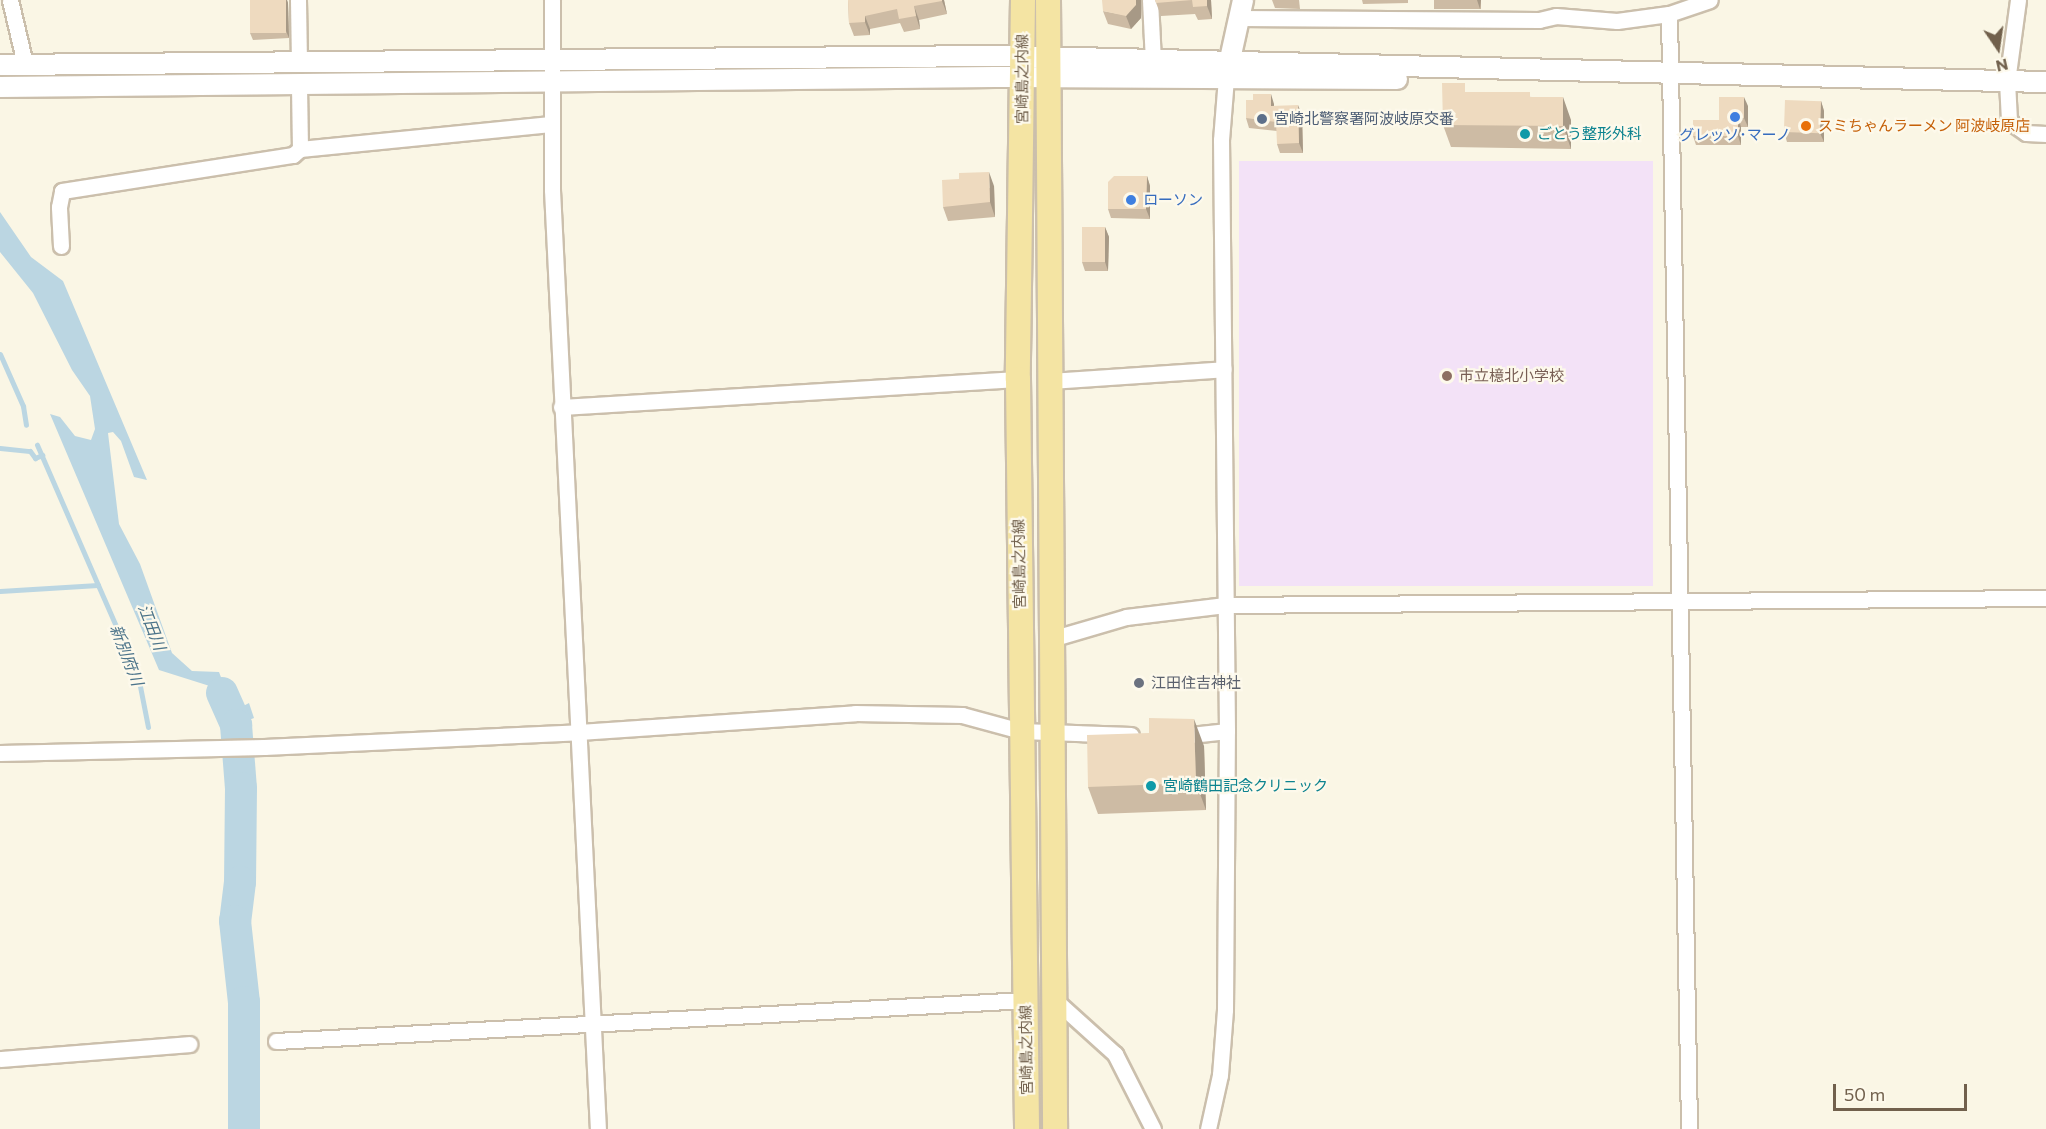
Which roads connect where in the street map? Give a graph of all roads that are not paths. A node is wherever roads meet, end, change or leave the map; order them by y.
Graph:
1 (10, 0) edge
2 (298, 0) edge
3 (552, 0) edge
4 (1023, 0) edge
5 (1048, 0) edge
6 (1150, 0) edge
7 (1557, 0) edge
8 (1710, 0) edge
9 (2018, 0) edge
10 (1240, 9) edge
11 (1669, 14) junction
12 (1556, 16) junction
13 (551, 61) junction
14 (1153, 61) junction
15 (299, 63) junction
16 (11, 64) edge
17 (1023, 68) junction
18 (1048, 68) junction
19 (1228, 70) junction
20 (1669, 75) junction
21 (550, 81) junction
22 (2007, 81) junction
23 (2046, 82) edge
24 (299, 83) junction
25 (4, 87) edge
26 (551, 124) junction
27 (2046, 134) edge
28 (300, 148) junction
29 (61, 246) dead end
30 (1224, 369) junction
31 (1017, 379) junction
32 (1050, 381) junction
33 (561, 407) junction
34 (2046, 598) edge
35 (1682, 602) junction
36 (1225, 605) junction
37 (1052, 639) junction
38 (1021, 731) junction
39 (579, 732) junction
40 (1052, 732) junction
41 (1227, 732) junction
42 (1146, 735) edge
43 (1167, 736) edge
44 (0, 753) edge
45 (1025, 1000) junction
46 (1054, 1000) junction
47 (592, 1023) junction
48 (276, 1041) dead end
49 (189, 1044) dead end
50 (0, 1059) edge
51 (598, 1129) edge
52 (1027, 1129) edge
53 (1055, 1129) edge
54 (1153, 1129) edge
55 (1208, 1129) edge
56 (1689, 1129) edge

1 - 16 street
2 - 15 street
3 - 13 street
4 - 17 main road, 宮崎島之内線
5 - 18 main road, 宮崎島之内線
6 - 14 street
7 - 12 street
8 - 11 street
9 - 22 street
10 - 12 street
10 - 19 street
11 - 12 street
11 - 20 street
13 - 15 street
13 - 17 street
13 - 21 street
14 - 18 street
14 - 19 street
15 - 16 street
17 - 18 street
17 - 21 street
17 - 31 main road, 宮崎島之内線
18 - 19 street
18 - 32 main road, 宮崎島之内線
19 - 20 street
19 - 30 street
20 - 22 street
20 - 35 street
21 - 24 street
21 - 26 street
22 - 23 street
22 - 27 street
24 - 25 street
24 - 28 street
26 - 28 street
26 - 33 street
28 - 29 street
30 - 32 street
30 - 36 street
31 - 33 street
31 - 38 main road, 宮崎島之内線
32 - 37 main road, 宮崎島之内線
33 - 39 street
34 - 35 street
35 - 36 street
35 - 56 street
36 - 37 street
36 - 41 street
37 - 40 main road, 宮崎島之内線
38 - 39 street
38 - 40 street
38 - 45 main road, 宮崎島之内線
39 - 44 street
39 - 47 street
40 - 42 street
40 - 46 main road, 宮崎島之内線
41 - 43 street
41 - 55 street
45 - 47 street
45 - 52 main road, 宮崎島之内線
46 - 53 main road, 宮崎島之内線
46 - 54 street
47 - 48 street
47 - 51 street
49 - 50 street

